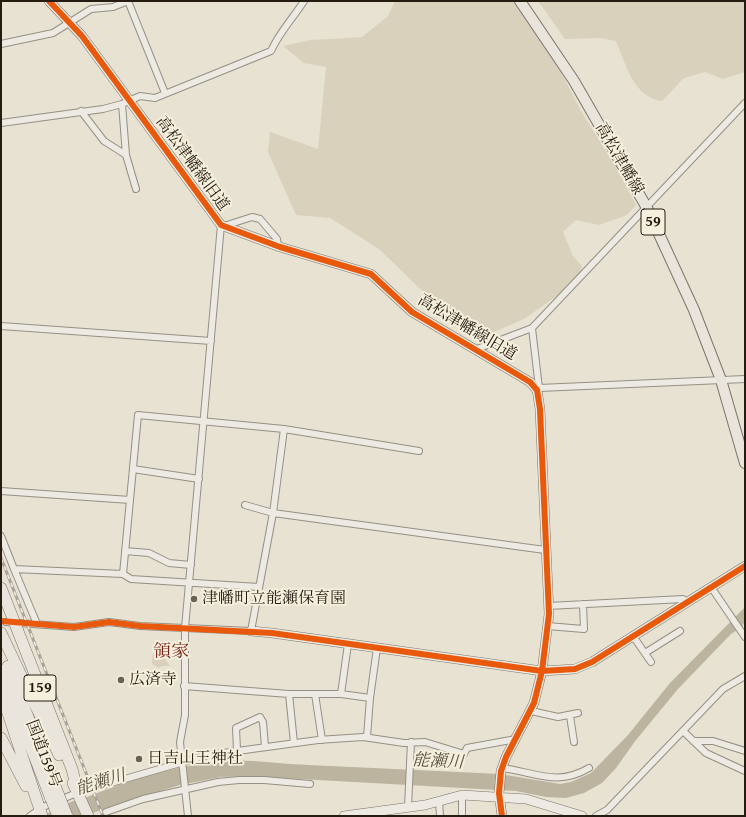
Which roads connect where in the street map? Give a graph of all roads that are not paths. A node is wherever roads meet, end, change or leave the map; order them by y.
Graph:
1 (49, 1) edge
2 (128, 1) edge
3 (304, 1) edge
4 (520, 1) edge
5 (69, 24) junction
6 (1, 44) edge
7 (165, 93) junction
8 (126, 103) junction
9 (745, 103) edge
10 (81, 111) junction
11 (1, 123) edge
12 (126, 155) junction
13 (136, 188) dead end
14 (647, 208) junction
15 (222, 225) junction
16 (278, 246) junction
17 (1, 326) edge
18 (532, 328) junction
19 (210, 340) junction
20 (477, 349) junction
21 (745, 379) edge
22 (721, 380) junction
23 (538, 389) junction
24 (204, 422) junction
25 (284, 429) junction
26 (419, 451) dead end
27 (745, 463) edge
28 (133, 469) junction
29 (198, 479) junction
30 (1, 491) edge
31 (130, 500) junction
32 (244, 505) dead end
33 (273, 512) junction
34 (1, 536) edge
35 (545, 550) junction
36 (125, 551) junction
37 (191, 565) junction
38 (745, 566) edge
39 (14, 569) junction
40 (123, 574) junction
41 (189, 583) junction
42 (1, 588) edge
43 (260, 588) junction
44 (711, 588) junction
45 (687, 602) junction
46 (583, 604) junction
47 (548, 606) junction
48 (11, 622) junction
49 (37, 624) junction
50 (547, 626) junction
51 (186, 628) junction
52 (680, 631) dead end
53 (251, 632) junction
54 (1, 633) edge
55 (743, 634) edge
56 (633, 636) junction
57 (348, 644) junction
58 (1, 646) edge
59 (377, 648) junction
60 (645, 653) junction
61 (651, 662) dead end
62 (1, 670) edge
63 (542, 671) junction
64 (745, 676) edge
65 (184, 686) junction
66 (1, 692) edge
67 (289, 694) junction
68 (314, 694) junction
69 (341, 694) junction
70 (370, 698) junction
71 (531, 711) junction
72 (578, 713) dead end
73 (570, 716) junction
74 (683, 731) junction
75 (367, 737) junction
76 (1, 738) edge
77 (516, 739) junction
78 (322, 740) junction
79 (693, 741) junction
80 (411, 742) junction
81 (574, 742) dead end
82 (294, 743) junction
83 (265, 747) junction
84 (237, 750) junction
85 (745, 751) edge
86 (181, 763) junction
87 (589, 768) dead end
88 (502, 769) junction
89 (745, 771) edge
90 (310, 784) dead end
91 (97, 787) dead end
92 (185, 789) junction
93 (79, 792) junction
94 (462, 795) junction
95 (500, 796) junction
96 (55, 798) junction
97 (439, 801) junction
98 (408, 807) junction
99 (37, 812) edge
100 (106, 812) dead end
101 (58, 816) edge
102 (67, 816) edge
103 (88, 816) edge
104 (188, 816) edge
105 (344, 816) edge
106 (440, 816) edge
107 (462, 816) edge
108 (502, 816) edge
109 (582, 816) edge
110 (596, 816) edge

1 - 5 street, 高松津幡線旧道
2 - 5 street
2 - 7 street
3 - 7 street
4 - 14 main road, 高松津幡線 / 59
5 - 6 street
5 - 8 street, 高松津幡線旧道
7 - 8 street
8 - 10 street
8 - 12 street
8 - 15 street, 高松津幡線旧道
9 - 14 street
10 - 11 street
10 - 12 street
12 - 13 street
14 - 18 street
14 - 22 main road, 高松津幡線 / 59
15 - 16 street, 高松津幡線旧道
15 - 16 street
15 - 19 street
16 - 20 street, 高松津幡線旧道
17 - 19 street
18 - 20 street
18 - 23 street
19 - 24 street
20 - 23 street, 高松津幡線旧道
21 - 22 street
22 - 23 street
22 - 27 main road, 高松津幡線 / 59
23 - 35 street
24 - 25 street
24 - 28 street
24 - 29 street
25 - 26 street
25 - 33 street
28 - 29 street
28 - 31 street
29 - 37 street
30 - 31 street
31 - 36 street
32 - 33 street
33 - 35 street
33 - 43 street
34 - 39 street
35 - 47 street
36 - 37 street
36 - 40 street
37 - 41 street
38 - 44 street
39 - 40 street
39 - 49 street
40 - 41 street
41 - 43 street
41 - 51 street
42 - 48 highway, 159
43 - 53 street
44 - 45 street
44 - 55 street
45 - 46 street
45 - 56 street
46 - 47 street
46 - 50 street
47 - 50 street
48 - 49 street
48 - 93 highway, 159
49 - 51 street
50 - 63 street
51 - 53 street
51 - 65 street
52 - 60 street
53 - 57 street
54 - 93 highway, 159
56 - 60 street
56 - 63 street
57 - 59 street
57 - 69 street
58 - 96 highway, 国道159号 / 159
59 - 63 street
59 - 70 street
60 - 61 street
62 - 96 highway, 国道159号 / 159
63 - 71 street
64 - 74 street
65 - 67 street
65 - 86 street
66 - 99 highway, 159
67 - 68 street
67 - 82 street
68 - 69 street
68 - 78 street
69 - 70 street
70 - 75 street
71 - 73 street
71 - 77 street
72 - 73 street
73 - 81 street
74 - 79 street
74 - 110 street
75 - 78 street
75 - 80 street
76 - 99 highway
77 - 80 street
77 - 88 street
78 - 82 street
79 - 85 street
79 - 89 street
80 - 98 street
82 - 83 street
83 - 84 street
83 - 84 street
84 - 86 street
86 - 91 street
86 - 92 street
87 - 88 street
88 - 95 street
90 - 92 street
92 - 100 street
92 - 104 street
93 - 99 street
93 - 103 highway, 159
94 - 95 street
94 - 97 street
94 - 107 street
95 - 108 street
95 - 109 street
96 - 101 highway, 国道159号 / 159, bridge
96 - 102 highway, 国道159号 / 159, bridge
97 - 98 street
97 - 106 street
98 - 105 street

